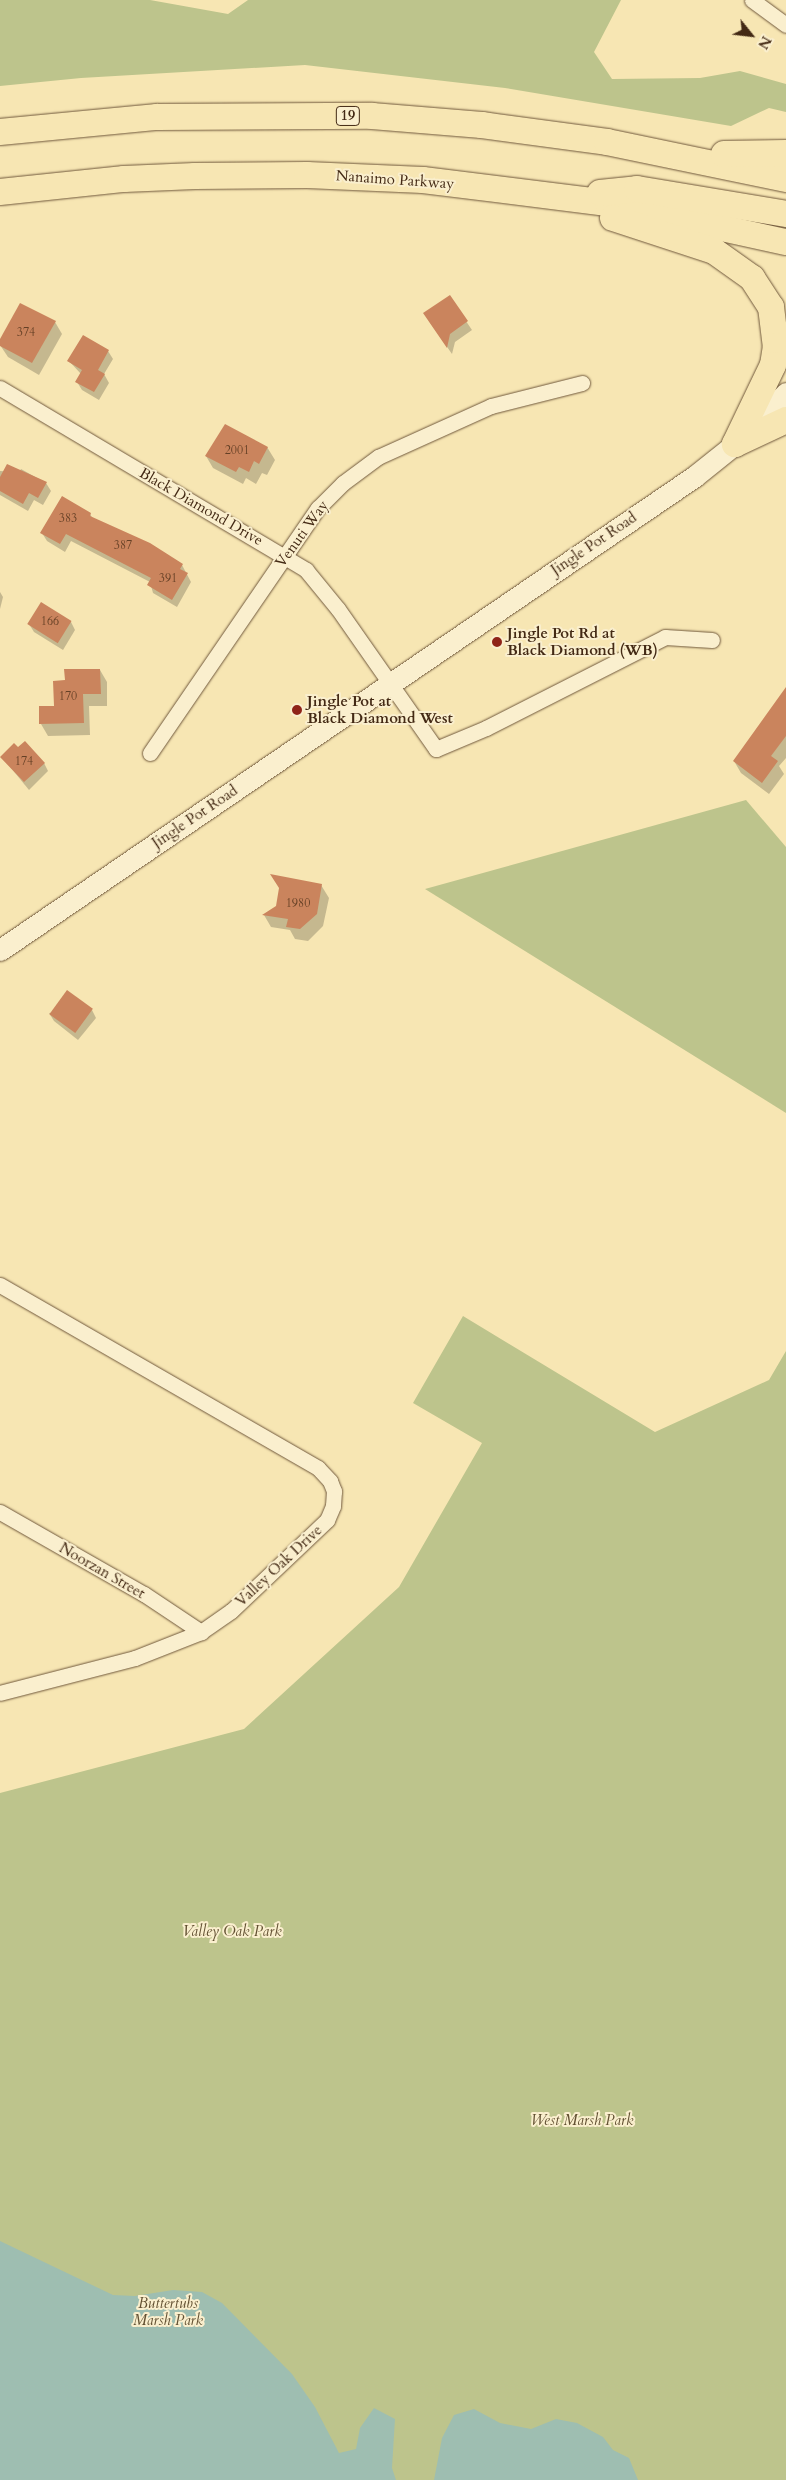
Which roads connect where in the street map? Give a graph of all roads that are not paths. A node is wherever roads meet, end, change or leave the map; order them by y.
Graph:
1 (752, 0) edge
2 (786, 25) edge
3 (0, 132) edge
4 (786, 153) edge
5 (693, 158) junction
6 (786, 179) edge
7 (0, 192) edge
8 (570, 197) junction
9 (786, 214) edge
10 (786, 242) edge
11 (582, 383) dead end
12 (0, 388) edge
13 (786, 393) edge
14 (786, 420) edge
15 (736, 444) junction
16 (285, 556) junction
17 (712, 640) dead end
18 (390, 683) junction
19 (150, 753) dead end
20 (0, 950) edge
21 (0, 1285) edge
22 (0, 1512) edge
23 (201, 1632) junction
24 (0, 1693) edge

1 - 2 street
3 - 5 highway, 19
4 - 5 highway
5 - 6 highway, 19
7 - 8 highway, Nanaimo Parkway
8 - 9 highway
8 - 10 highway, Nanaimo Parkway
8 - 15 highway
11 - 16 street, Venuti Way
12 - 16 street, Black Diamond Drive
13 - 15 main road, Jingle Pot Road
14 - 15 highway
15 - 18 main road, Jingle Pot Road
16 - 18 street, Black Diamond Drive
16 - 19 street, Venuti Way
17 - 18 street
18 - 20 main road, Jingle Pot Road
21 - 23 street, Valley Oak Drive
22 - 23 street, Noorzan Street
23 - 24 street, Valley Oak Drive

